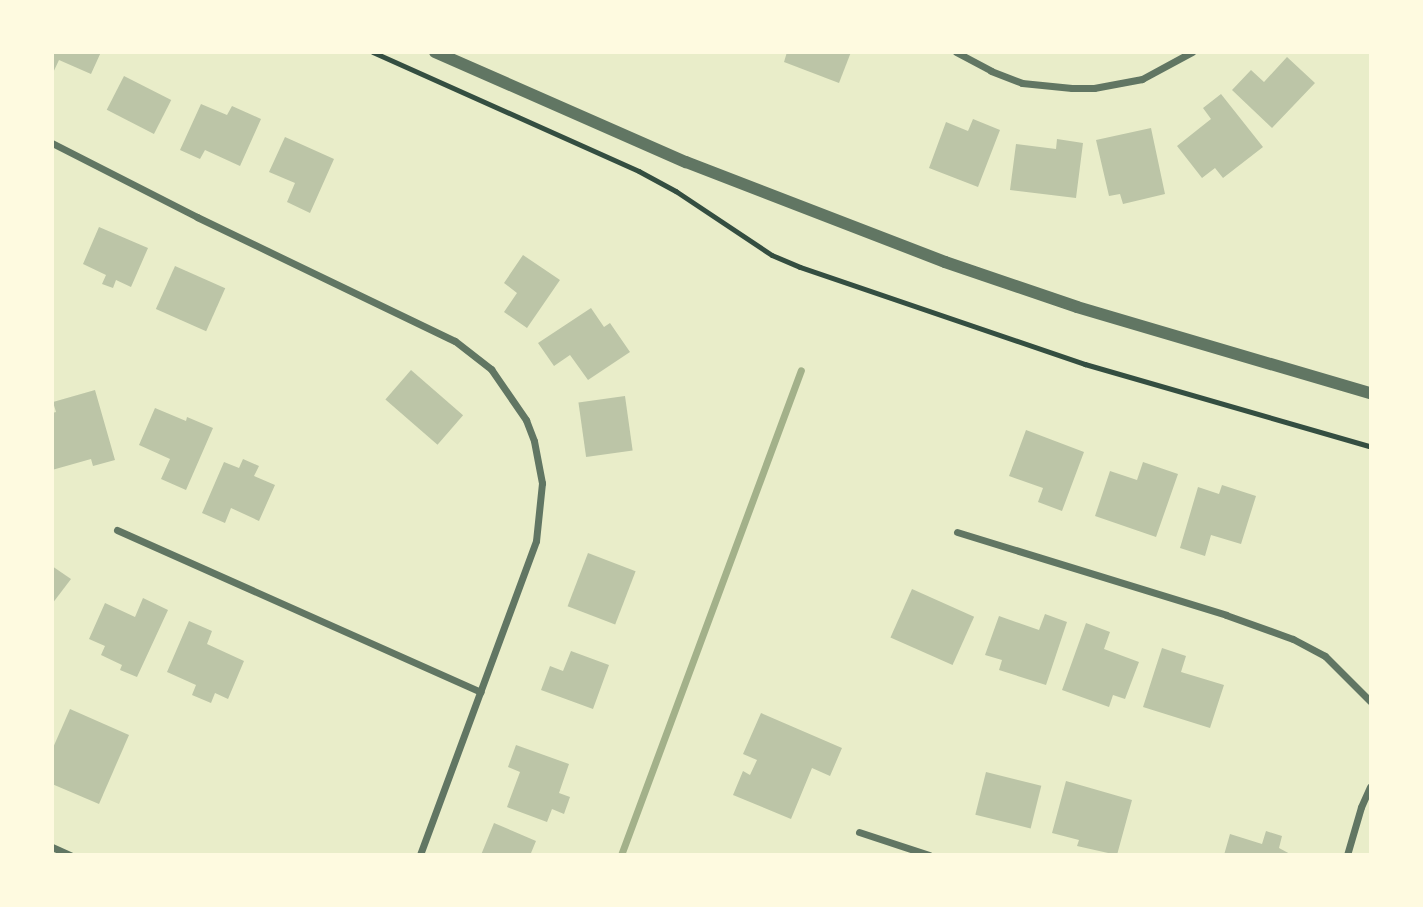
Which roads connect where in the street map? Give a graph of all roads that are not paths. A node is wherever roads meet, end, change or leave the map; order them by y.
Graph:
1 (435, 52) edge
2 (957, 52) edge
3 (1192, 52) edge
4 (52, 143) edge
5 (1370, 393) edge
6 (117, 530) dead end
7 (957, 532) dead end
8 (481, 692) junction
9 (1370, 701) edge
10 (1370, 788) edge
11 (859, 832) dead end
12 (52, 847) edge
13 (69, 855) edge
14 (421, 855) edge
15 (929, 855) edge
16 (1348, 855) edge

1 - 5 street
2 - 3 street
4 - 8 street
6 - 8 street
7 - 9 street
8 - 14 street
10 - 16 street
11 - 15 street
12 - 13 street

